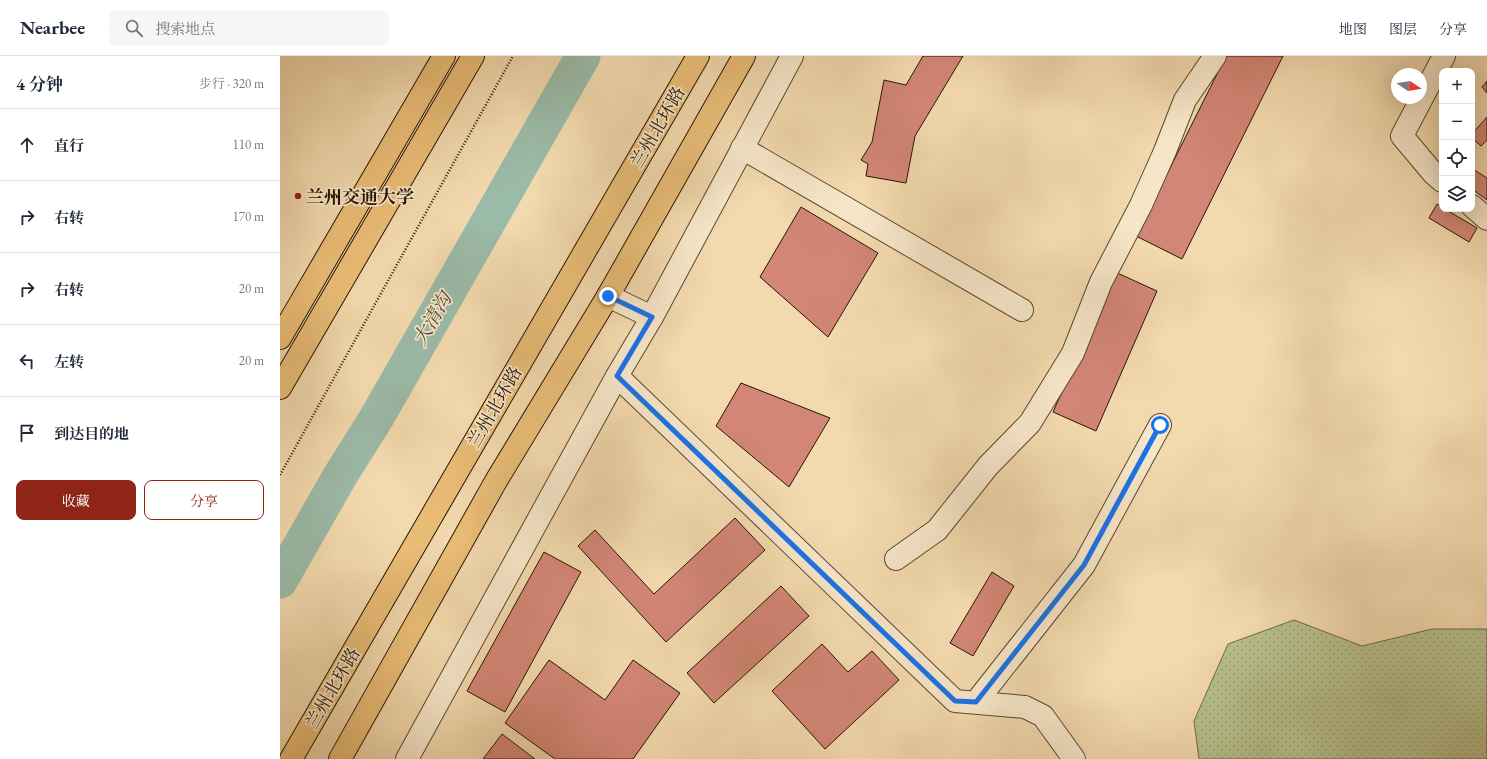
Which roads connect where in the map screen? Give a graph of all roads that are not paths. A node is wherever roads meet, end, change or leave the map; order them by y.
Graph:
1 (444, 56) edge
2 (473, 56) edge
3 (698, 56) edge
4 (744, 56) edge
5 (792, 56) edge
6 (1215, 56) edge
7 (1444, 56) edge
8 (742, 148) junction
9 (1439, 179) edge
10 (1475, 209) edge
11 (1487, 219) edge
12 (608, 296) junction
13 (1022, 310) dead end
14 (652, 317) junction
15 (280, 338) edge
16 (617, 376) junction
17 (280, 388) edge
18 (1160, 425) dead end
19 (896, 559) dead end
20 (976, 702) junction
21 (291, 759) edge
22 (340, 759) edge
23 (407, 759) edge
24 (1074, 759) edge

1 - 15 main road
2 - 17 main road
3 - 21 main road, 兰州北环路
4 - 12 main road
5 - 8 street
6 - 19 street
7 - 9 street
8 - 13 street
8 - 14 street
10 - 11 street
12 - 14 street
12 - 22 main road
14 - 16 street
16 - 20 street
16 - 23 street
18 - 20 street
20 - 24 street

